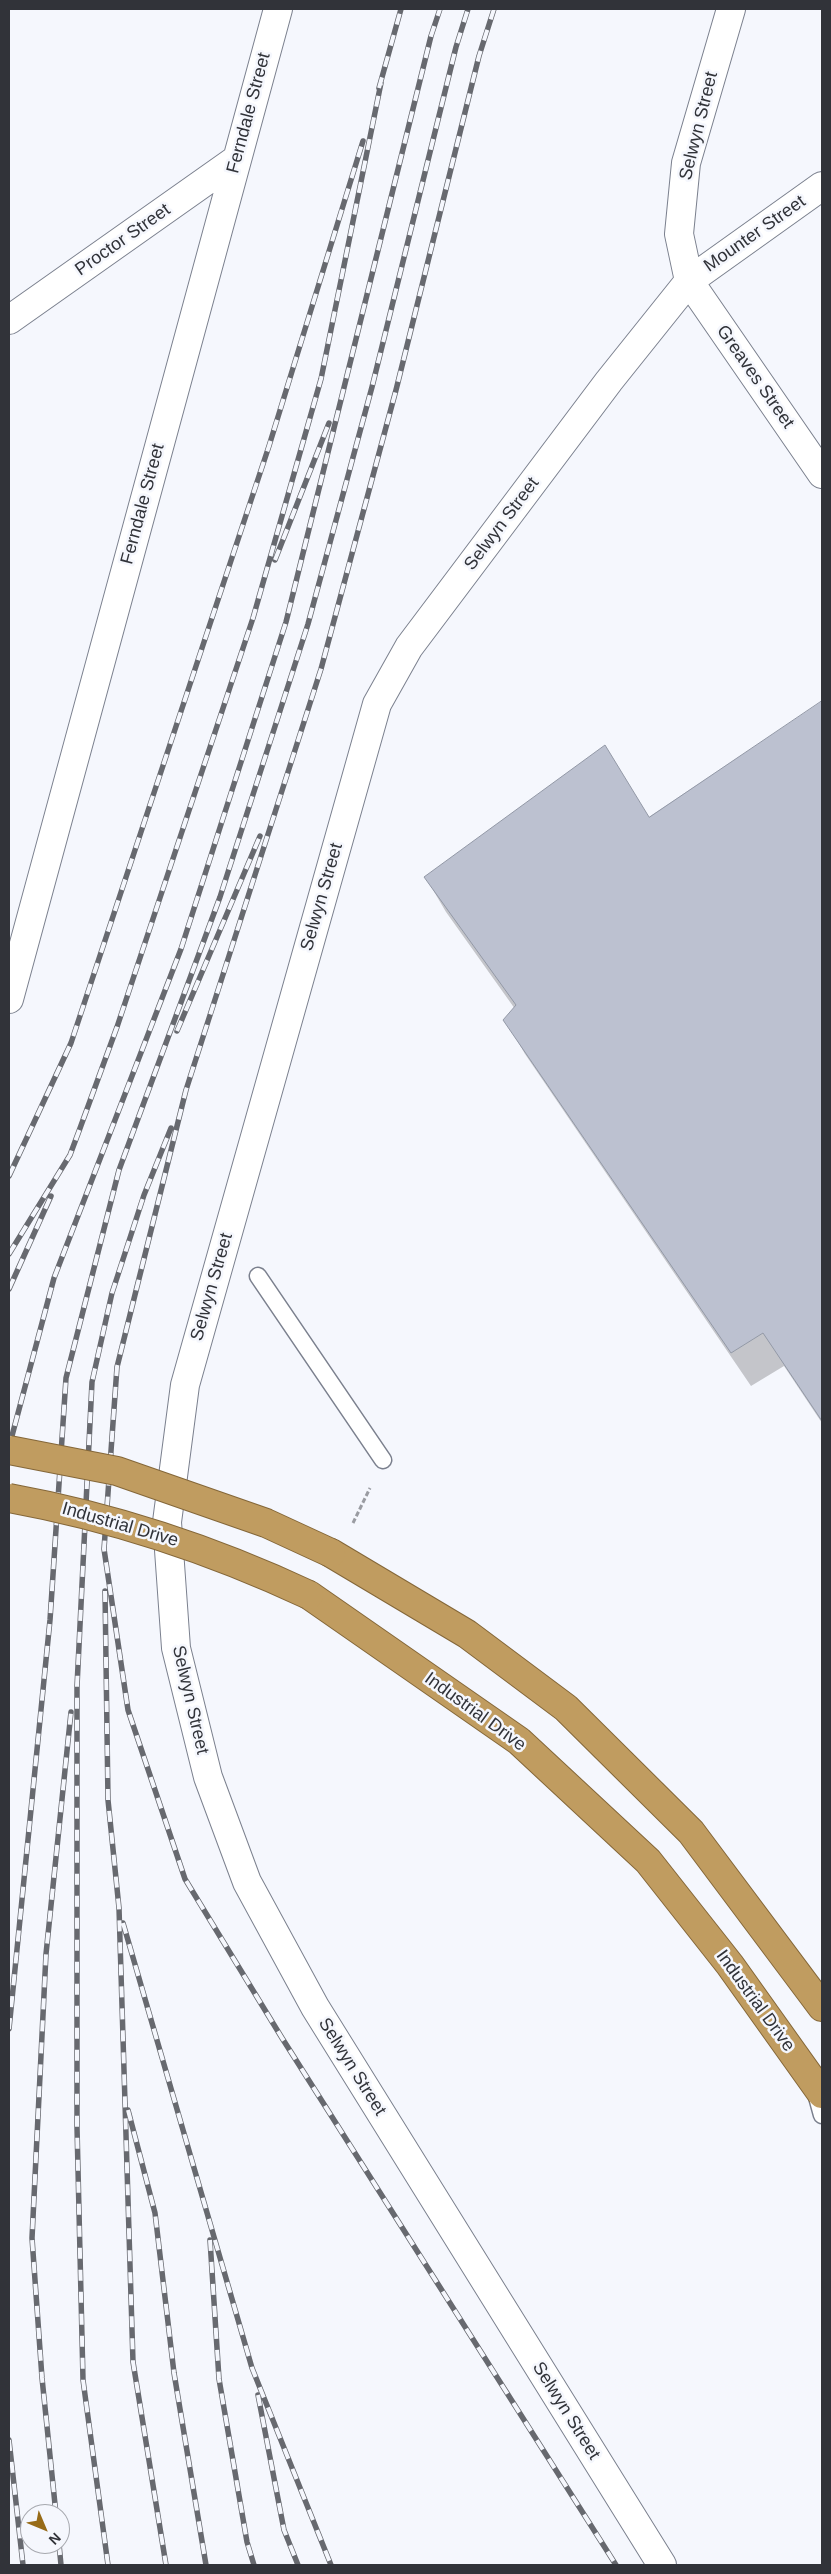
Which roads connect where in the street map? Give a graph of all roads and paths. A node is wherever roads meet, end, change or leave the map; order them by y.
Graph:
1 (278, 9) edge
2 (731, 9) edge
3 (237, 159) junction
4 (822, 186) edge
5 (689, 281) junction
6 (9, 320) edge
7 (822, 474) edge
8 (9, 999) edge
9 (258, 1276) dead end
10 (9, 1450) edge
11 (383, 1460) joint
12 (9, 1498) edge
13 (353, 1523) dead end
14 (822, 2007) edge
15 (817, 2086) edge
16 (822, 2115) edge
17 (662, 2565) edge

1 - 3 street, Ferndale Street
2 - 5 street, Selwyn Street
3 - 6 street, Proctor Street
3 - 8 street, Ferndale Street
4 - 5 street, Mounter Street
5 - 7 street, Greaves Street
5 - 17 street, Selwyn Street
9 - 11 lane
10 - 14 highway, bridge
11 - 13 path
12 - 15 highway, Industrial Drive, bridge
15 - 16 lane

